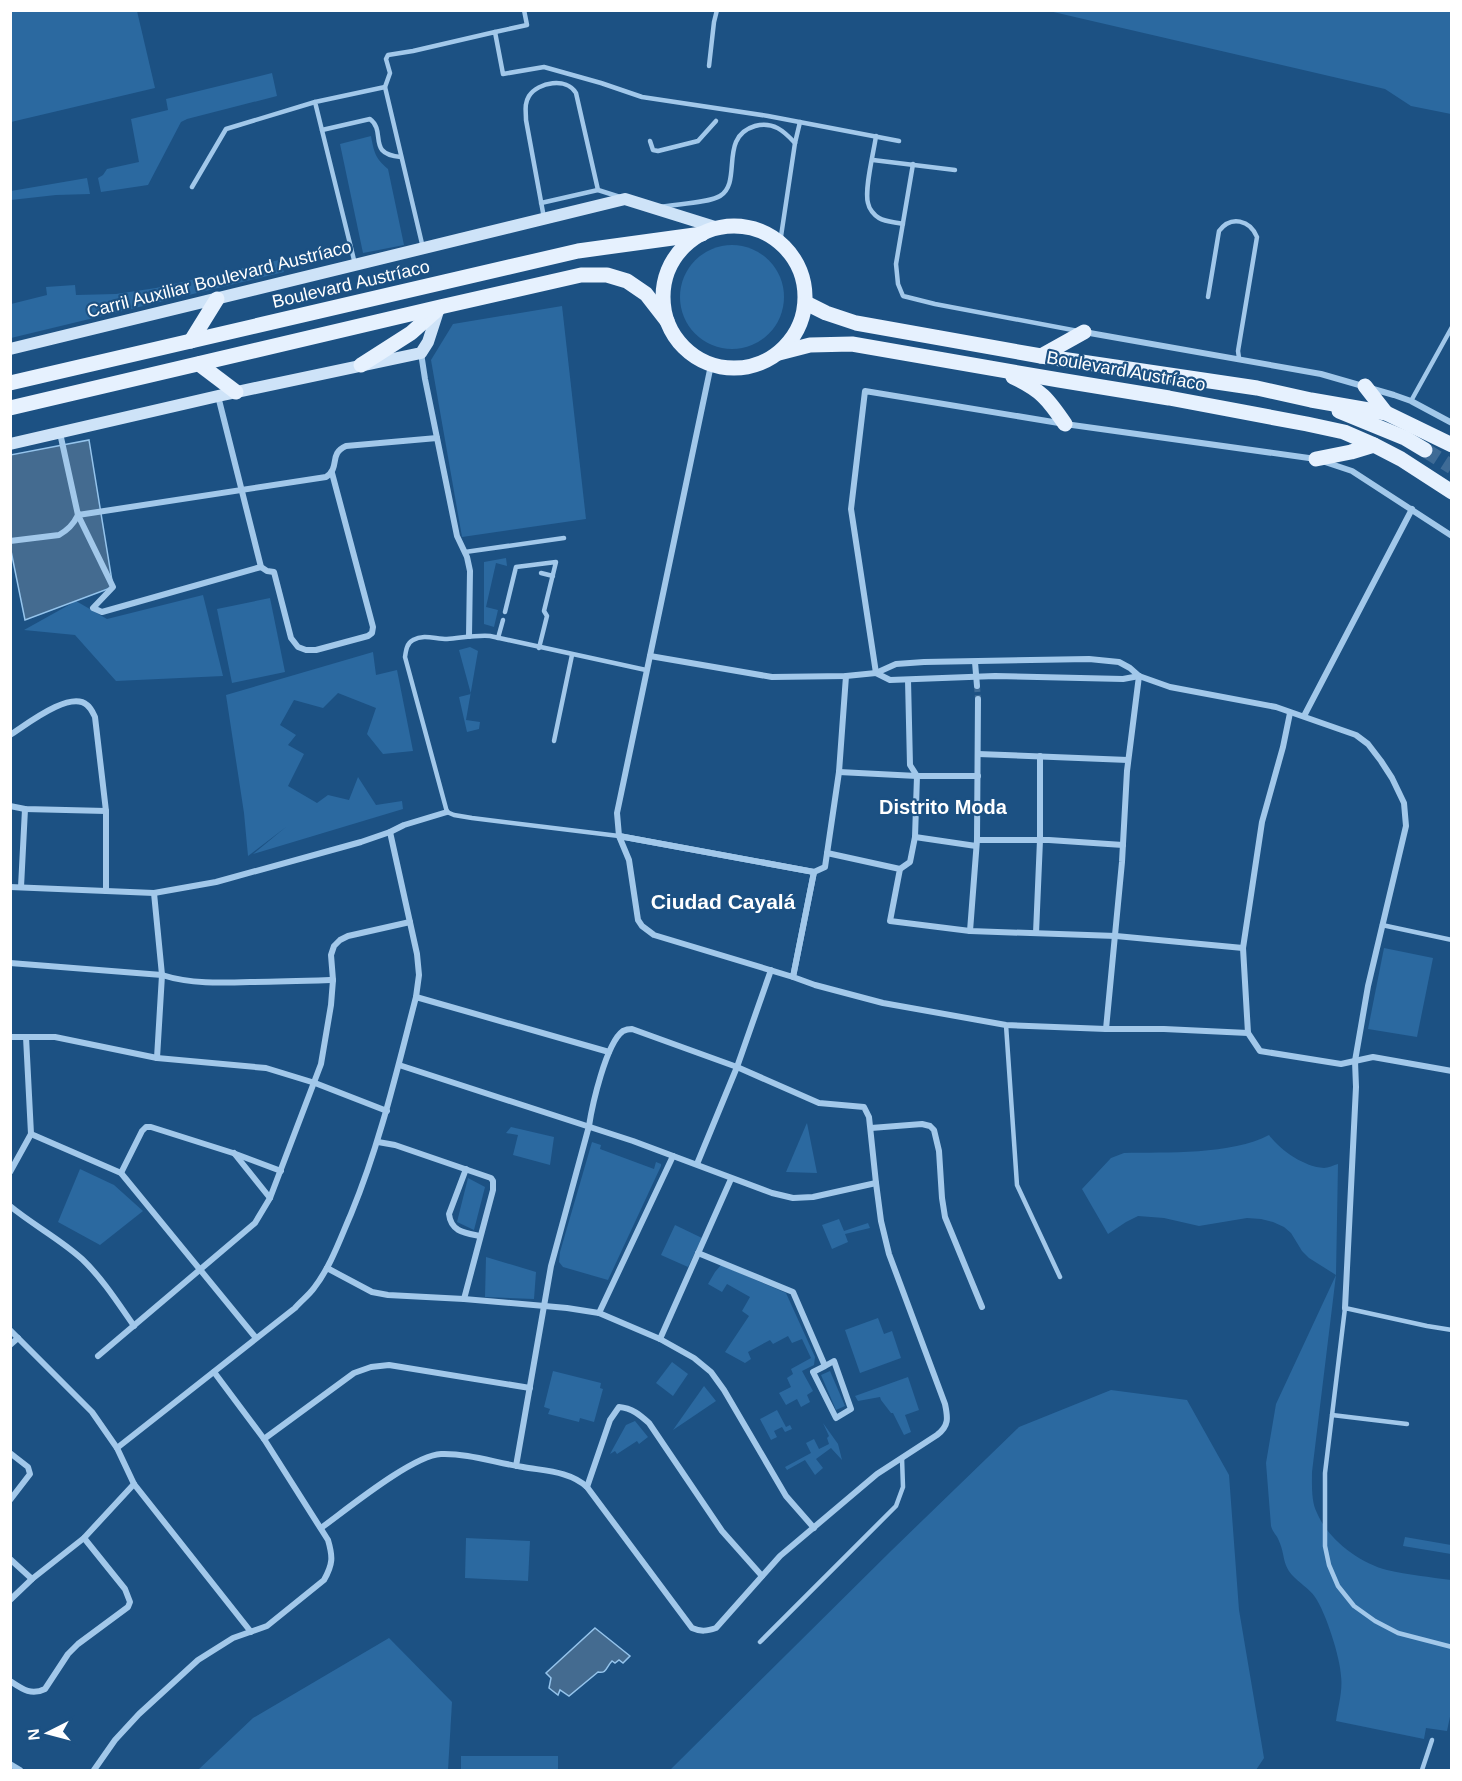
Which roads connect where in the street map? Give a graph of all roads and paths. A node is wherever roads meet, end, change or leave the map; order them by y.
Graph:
1 (524, 10) edge
2 (717, 10) edge
3 (495, 32) junction
4 (709, 66) dead end
5 (385, 87) junction
6 (315, 102) junction
7 (716, 121) dead end
8 (800, 122) junction
9 (322, 130) junction
10 (876, 136) junction
11 (650, 141) dead end
12 (899, 141) dead end
13 (795, 143) junction
14 (401, 157) junction
15 (873, 160) junction
16 (913, 164) junction
17 (955, 170) dead end
18 (192, 187) dead end
19 (598, 190) junction
20 (625, 199) junction
21 (541, 202) junction
22 (654, 207) junction
23 (544, 219) junction
24 (903, 224) junction
25 (718, 228) junction
26 (702, 234) junction
27 (780, 243) junction
28 (437, 245) joint
29 (423, 248) junction
30 (355, 265) junction
31 (1208, 297) dead end
32 (217, 299) junction
33 (806, 303) junction
34 (440, 307) junction
35 (667, 321) junction
36 (1452, 327) edge
37 (1083, 332) junction
38 (191, 341) junction
39 (10, 348) edge
40 (421, 353) junction
41 (779, 353) junction
42 (1041, 356) junction
43 (1239, 358) junction
44 (199, 364) junction
45 (361, 365) junction
46 (711, 365) junction
47 (997, 369) junction
48 (10, 383) edge
49 (1365, 386) junction
50 (236, 392) junction
51 (218, 396) junction
52 (1311, 400) junction
53 (1411, 401) junction
54 (10, 408) edge
55 (1386, 413) junction
56 (1452, 423) edge
57 (1065, 424) junction
58 (60, 433) junction
59 (437, 438) junction
60 (10, 444) edge
61 (1374, 445) junction
62 (1452, 445) edge
63 (1425, 450) tunnel mouth
64 (1316, 459) junction
65 (332, 473) junction
66 (243, 490) junction
67 (1452, 492) edge
68 (1412, 509) junction
69 (78, 515) junction
70 (1452, 536) edge
71 (564, 538) dead end
72 (10, 541) edge
73 (465, 552) junction
74 (261, 567) junction
75 (541, 573) dead end
76 (553, 576) junction
77 (505, 612) dead end
78 (503, 620) dead end
79 (469, 636) junction
80 (498, 638) junction
81 (539, 648) junction
82 (572, 655) junction
83 (650, 656) junction
84 (975, 662) junction
85 (646, 670) junction
86 (876, 673) junction
87 (846, 676) junction
88 (1139, 676) junction
89 (976, 677) junction
90 (908, 680) junction
91 (977, 686) tunnel mouth
92 (978, 699) tunnel mouth
93 (1290, 713) junction
94 (1304, 716) junction
95 (10, 735) edge
96 (554, 741) dead end
97 (978, 754) junction
98 (1040, 756) junction
99 (1128, 760) junction
100 (839, 772) junction
101 (917, 776) junction
102 (978, 776) junction
103 (10, 806) edge
104 (25, 808) junction
105 (106, 811) junction
106 (447, 812) junction
107 (390, 832) junction
108 (619, 836) junction
109 (915, 837) junction
110 (1040, 840) junction
111 (976, 843) junction
112 (1123, 845) junction
113 (827, 853) junction
114 (900, 869) junction
115 (814, 872) junction
116 (10, 887) edge
117 (21, 887) junction
118 (106, 891) junction
119 (154, 893) junction
120 (410, 922) junction
121 (1382, 926) junction
122 (970, 931) junction
123 (1036, 933) junction
124 (1116, 936) junction
125 (1452, 940) edge
126 (1243, 948) junction
127 (10, 963) edge
128 (771, 970) junction
129 (162, 975) junction
130 (793, 977) junction
131 (333, 980) junction
132 (416, 997) junction
133 (1006, 1025) junction
134 (1106, 1029) junction
135 (1248, 1032) junction
136 (10, 1037) edge
137 (26, 1037) junction
138 (609, 1052) junction
139 (157, 1058) junction
140 (1355, 1060) junction
141 (399, 1065) junction
142 (737, 1068) junction
143 (1452, 1071) edge
144 (315, 1083) junction
145 (387, 1111) junction
146 (590, 1126) junction
147 (871, 1128) junction
148 (31, 1134) junction
149 (378, 1142) junction
150 (233, 1153) junction
151 (673, 1156) junction
152 (698, 1164) junction
153 (466, 1169) junction
154 (281, 1171) junction
155 (10, 1172) edge
156 (121, 1173) junction
157 (731, 1179) junction
158 (876, 1183) junction
159 (270, 1198) junction
160 (10, 1206) edge
161 (480, 1236) junction
162 (698, 1252) junction
163 (327, 1268) junction
164 (200, 1269) junction
165 (1060, 1277) dead end
166 (464, 1299) junction
167 (544, 1304) junction
168 (982, 1307) dead end
169 (1345, 1308) junction
170 (599, 1313) junction
171 (134, 1326) junction
172 (10, 1330) edge
173 (1452, 1330) edge
174 (18, 1338) junction
175 (256, 1338) junction
176 (660, 1339) junction
177 (10, 1345) edge
178 (98, 1356) dead end
179 (825, 1366) junction
180 (214, 1372) junction
181 (530, 1388) junction
182 (1332, 1415) junction
183 (1407, 1424) dead end
184 (264, 1439) junction
185 (117, 1448) junction
186 (10, 1453) edge
187 (902, 1458) junction
188 (516, 1466) junction
189 (134, 1484) junction
190 (587, 1487) junction
191 (10, 1500) edge
192 (321, 1528) junction
193 (814, 1528) junction
194 (84, 1538) junction
195 (10, 1559) edge
196 (762, 1576) junction
197 (32, 1579) junction
198 (10, 1600) edge
199 (251, 1632) junction
200 (760, 1642) dead end
201 (1452, 1647) edge
202 (10, 1681) edge
203 (1432, 1740) dead end
204 (10, 1764) edge
205 (20, 1770) edge
206 (94, 1770) edge
207 (1422, 1770) edge

1 - 3 lane
2 - 4 lane
3 - 5 lane
3 - 8 lane
5 - 6 lane
5 - 14 lane
6 - 9 lane
6 - 18 lane
7 - 11 lane
8 - 10 lane
8 - 13 lane
9 - 14 lane
9 - 30 lane
10 - 12 lane
10 - 15 lane
13 - 22 lane
13 - 27 lane
14 - 29 lane
15 - 16 lane
15 - 24 lane
16 - 17 lane
16 - 24 lane
19 - 20 lane
19 - 21 lane
19 - 21 lane
20 - 22 street, Boulevard Austríaco
20 - 23 street, Boulevard Austríaco
21 - 23 lane
22 - 25 street, Boulevard Austríaco
23 - 28 street, Boulevard Austríaco
24 - 37 lane
25 - 26 main road
25 - 27 main road
26 - 35 main road
26 - 38 main road, Boulevard Austríaco
27 - 33 main road
28 - 29 street, Carril Auxiliar Boulevard Austríaco
29 - 30 street, Carril Auxiliar Boulevard Austríaco
30 - 32 street, Carril Auxiliar Boulevard Austríaco
31 - 43 lane
32 - 38 main road
32 - 39 street, Carril Auxiliar Boulevard Austríaco
33 - 41 main road
33 - 42 main road, Boulevard Austríaco
34 - 35 main road
34 - 40 street
34 - 44 main road
34 - 45 main road
35 - 46 main road
36 - 53 lane
37 - 42 main road
37 - 43 street
38 - 48 main road, Boulevard Austríaco
40 - 45 street
40 - 59 street
41 - 46 main road
41 - 47 main road, Boulevard Austríaco
42 - 52 main road, Boulevard Austríaco
43 - 49 street
44 - 50 main road
44 - 54 main road
45 - 50 street
46 - 83 street
47 - 57 main road
47 - 61 main road, Boulevard Austríaco
49 - 53 street
49 - 55 main road
50 - 51 street
51 - 58 street
51 - 66 street
52 - 55 main road, Boulevard Austríaco
52 - 63 main road
53 - 56 street
55 - 62 main road, Boulevard Austríaco
57 - 64 street
57 - 86 street
58 - 60 street
58 - 69 street
59 - 65 street
59 - 73 street
61 - 64 main road
61 - 67 main road, Boulevard Austríaco
64 - 68 street
65 - 66 street
65 - 74 street
66 - 69 street
66 - 74 street
68 - 70 street
68 - 94 street
69 - 72 street
69 - 74 street
71 - 73 lane
73 - 79 street
75 - 76 lane
76 - 77 lane
76 - 81 lane
78 - 80 lane
79 - 80 lane
79 - 106 lane
80 - 81 lane
81 - 82 lane
82 - 85 lane
82 - 96 lane
83 - 85 street
83 - 87 street
84 - 86 street
84 - 88 street
84 - 89 street
85 - 108 street
86 - 87 street
86 - 90 street
87 - 100 street
88 - 89 street
88 - 93 street
88 - 99 street
89 - 90 street
89 - 91 street
90 - 101 street
92 - 97 street
93 - 94 street
93 - 126 street
94 - 121 street
95 - 105 street
97 - 98 street
97 - 102 street
98 - 99 street
98 - 110 street
99 - 112 street
100 - 101 street
100 - 113 street
101 - 102 street
101 - 109 street
102 - 111 street
103 - 104 street
104 - 105 street
104 - 117 street
105 - 118 street
106 - 107 street
106 - 108 lane
107 - 119 street
107 - 120 street
108 - 115 street
108 - 128 lane
109 - 111 street
109 - 114 street
110 - 111 street
110 - 112 street
110 - 123 street
111 - 122 street
112 - 124 street
113 - 114 street
113 - 115 street
114 - 122 street
115 - 130 street
116 - 117 street
117 - 118 street
118 - 119 street
119 - 129 street
120 - 131 street
120 - 132 street
121 - 125 lane
121 - 140 street
122 - 123 street
123 - 124 street
124 - 126 street
124 - 134 street
126 - 135 street
127 - 129 street
128 - 130 lane
128 - 142 street
129 - 131 street
129 - 139 street
130 - 133 street
131 - 144 street
132 - 138 street
132 - 141 street
133 - 134 street
133 - 165 lane
134 - 135 street
135 - 140 street
136 - 137 street
137 - 139 street
137 - 148 street
138 - 142 street
138 - 146 street
139 - 144 street
140 - 143 street
140 - 169 street
141 - 145 street
141 - 146 street
142 - 147 street
142 - 152 street
144 - 145 street
144 - 154 street
145 - 149 street
146 - 151 street
146 - 167 street
147 - 158 street
147 - 168 street
148 - 155 street
148 - 156 street
149 - 153 street
149 - 163 street
150 - 154 street
150 - 156 street
150 - 159 street
151 - 152 street
151 - 170 street
152 - 157 street
153 - 161 street
153 - 161 street
154 - 159 street
156 - 164 street
157 - 158 street
157 - 162 street
158 - 187 street
159 - 164 street
160 - 171 street
161 - 166 street
162 - 176 street
162 - 179 street
163 - 166 street
163 - 175 street
164 - 171 street
164 - 175 street
166 - 167 street
167 - 170 street
167 - 181 street
169 - 173 lane
169 - 182 lane
170 - 176 street
171 - 178 street
172 - 174 street
174 - 177 street
174 - 185 street
175 - 180 street
176 - 193 street
179 - 179 street
180 - 184 street
180 - 185 street
181 - 184 street
181 - 188 street
182 - 183 lane
182 - 201 lane
184 - 192 street
185 - 189 street
186 - 191 street
187 - 193 street
187 - 200 lane
188 - 190 street
188 - 192 street
189 - 194 street
189 - 199 street
190 - 196 street
190 - 196 street
192 - 199 street
193 - 196 street
194 - 197 street
194 - 202 street
195 - 197 street
197 - 198 street
199 - 206 street
203 - 207 lane
204 - 205 street

